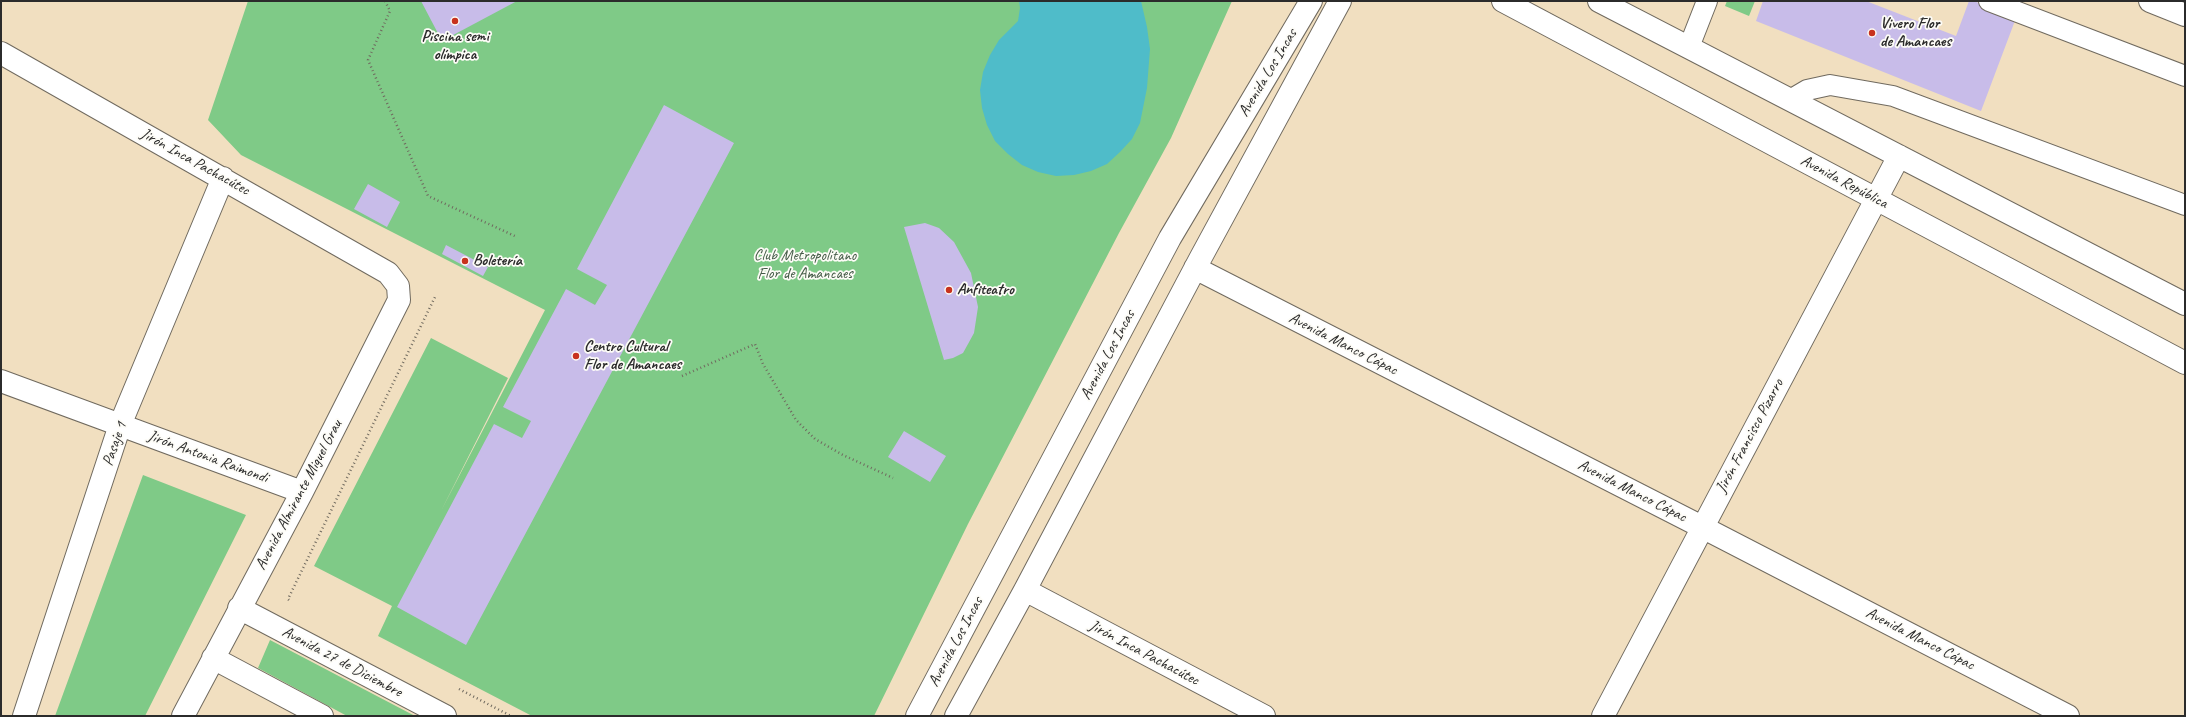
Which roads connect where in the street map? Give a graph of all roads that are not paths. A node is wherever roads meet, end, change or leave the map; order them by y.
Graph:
1 (1311, 1) edge
2 (1340, 1) edge
3 (1503, 1) edge
4 (1599, 1) edge
5 (1707, 1) edge
6 (1989, 1) edge
7 (2150, 1) edge
8 (2185, 15) edge
9 (1689, 47) junction
10 (1, 53) edge
11 (2185, 76) edge
12 (1790, 100) junction
13 (1899, 156) junction
14 (223, 178) junction
15 (1876, 198) junction
16 (2185, 205) edge
17 (1195, 268) junction
18 (388, 273) joint
19 (2185, 304) edge
20 (2185, 363) edge
21 (1, 381) edge
22 (120, 425) junction
23 (302, 492) junction
24 (1702, 527) junction
25 (1025, 590) junction
26 (239, 608) junction
27 (213, 658) junction
28 (309, 713) edge
29 (24, 716) edge
30 (183, 716) edge
31 (445, 716) edge
32 (917, 716) edge
33 (956, 716) edge
34 (1264, 716) edge
35 (1603, 716) edge
36 (2068, 716) edge

1 - 32 street, Avenida Los Incas
2 - 17 street, Avenida Los Incas
3 - 15 street, Avenida República
4 - 9 street
5 - 9 lane
6 - 11 lane
7 - 8 street
9 - 12 street
10 - 14 street, Jirón Inca Pachacútec
12 - 13 street
12 - 16 lane
13 - 15 street, Jirón Francisco Pizarro
13 - 19 street
14 - 18 street, Jirón Inca Pachacútec
14 - 22 street, Pasaje 1
15 - 20 street, Avenida República
15 - 24 street, Jirón Francisco Pizarro
17 - 24 street, Avenida Manco Cápac
17 - 25 street, Avenida Los Incas
18 - 23 street, Avenida Almirante Miguel Grau
21 - 22 street, Jirón Antonia Raimondi
22 - 23 street, Jirón Antonia Raimondi
22 - 29 street, Pasaje 1
23 - 26 street, Avenida Almirante Miguel Grau
24 - 35 street, Jirón Francisco Pizarro
24 - 36 street, Avenida Manco Cápac
25 - 33 street, Avenida Los Incas
25 - 34 street, Jirón Inca Pachacútec
26 - 27 street, Avenida Almirante Miguel Grau
26 - 31 street, Avenida 27 de Diciembre
27 - 28 street
27 - 30 street, Avenida Almirante Miguel Grau

